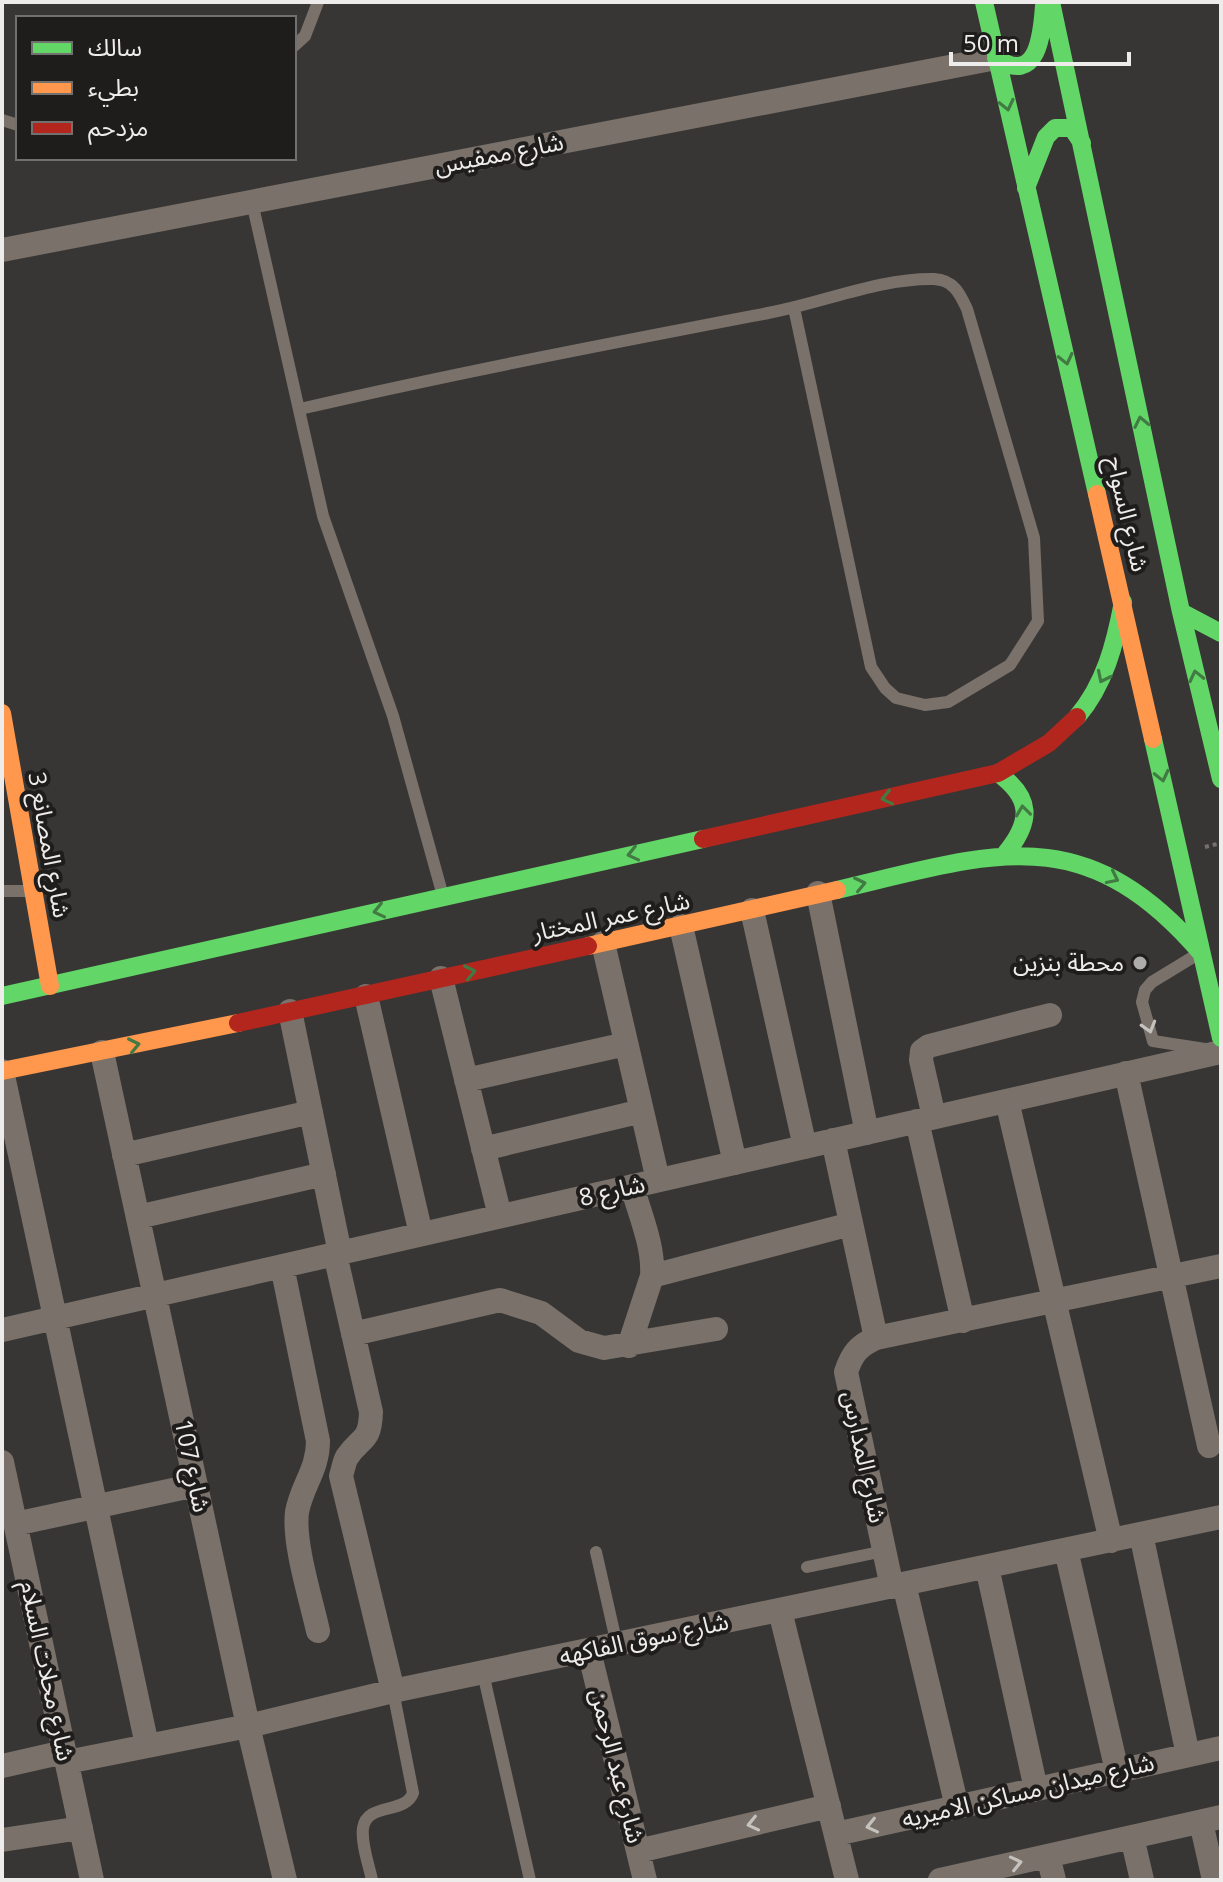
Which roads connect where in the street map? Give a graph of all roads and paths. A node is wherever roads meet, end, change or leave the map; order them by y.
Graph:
1 (318, 2) edge
2 (984, 2) edge
3 (1048, 2) edge
4 (296, 44) edge
5 (996, 58) junction
6 (1082, 143) junction
7 (1026, 188) junction
8 (252, 202) junction
9 (2, 250) edge
10 (794, 308) junction
11 (300, 409) junction
12 (1123, 602) junction
13 (1181, 612) junction
14 (1221, 633) edge
15 (2, 713) edge
16 (6, 765) edge
17 (998, 773) junction
18 (1221, 779) edge
19 (1006, 853) junction
20 (2, 891) edge
21 (33, 891) junction
22 (818, 893) junction
23 (443, 897) junction
24 (752, 910) junction
25 (681, 926) junction
26 (603, 943) junction
27 (1201, 953) junction
28 (441, 978) junction
29 (50, 986) junction
30 (2, 996) edge
31 (366, 996) junction
32 (290, 1011) junction
33 (1050, 1015) dead end
34 (1221, 1038) edge
35 (626, 1044) junction
36 (1221, 1051) edge
37 (102, 1052) junction
38 (2, 1071) edge
39 (1126, 1073) junction
40 (466, 1080) junction
41 (1007, 1101) junction
42 (642, 1111) junction
43 (311, 1112) junction
44 (925, 1119) junction
45 (867, 1133) junction
46 (833, 1140) junction
47 (805, 1147) junction
48 (483, 1149) junction
49 (124, 1155) junction
50 (735, 1163) junction
51 (324, 1174) junction
52 (658, 1180) junction
53 (632, 1186) junction
54 (500, 1216) junction
55 (138, 1217) junction
56 (851, 1224) junction
57 (421, 1234) junction
58 (338, 1253) junction
59 (282, 1266) junction
60 (1221, 1266) edge
61 (652, 1276) junction
62 (1171, 1277) junction
63 (155, 1295) junction
64 (1055, 1302) junction
65 (55, 1317) junction
66 (963, 1321) junction
67 (716, 1329) dead end
68 (2, 1330) edge
69 (353, 1334) junction
70 (876, 1338) junction
71 (629, 1346) junction
72 (1209, 1446) dead end
73 (2, 1462) edge
74 (196, 1485) junction
75 (5, 1490) edge
76 (96, 1506) junction
77 (1221, 1517) edge
78 (15, 1524) junction
79 (1141, 1534) junction
80 (1111, 1541) junction
81 (1066, 1550) junction
82 (884, 1551) junction
83 (596, 1552) dead end
84 (807, 1567) dead end
85 (987, 1567) junction
86 (898, 1586) junction
87 (780, 1611) junction
88 (318, 1631) dead end
89 (617, 1645) junction
90 (589, 1651) junction
91 (483, 1673) junction
92 (393, 1691) junction
93 (248, 1726) junction
94 (147, 1745) junction
95 (1221, 1748) edge
96 (1188, 1755) junction
97 (66, 1757) junction
98 (3, 1760) edge
99 (1117, 1771) junction
100 (1036, 1789) junction
101 (829, 1806) junction
102 (957, 1807) junction
103 (1211, 1820) edge
104 (81, 1828) junction
105 (836, 1834) junction
106 (1132, 1837) junction
107 (2, 1840) edge
108 (638, 1851) junction
109 (1048, 1856) junction
110 (976, 1876) edge
111 (92, 1880) edge
112 (285, 1880) edge
113 (372, 1880) edge
114 (530, 1880) edge
115 (645, 1880) edge
116 (847, 1880) edge
117 (940, 1880) edge
118 (1054, 1880) edge
119 (1142, 1880) edge
120 (1214, 1880) edge

1 - 4 lane
2 - 5 main road, شارع السواح
3 - 5 main road
3 - 6 main road, شارع السواح
5 -> 7 main road, شارع السواح
5 - 8 street, شارع ممفيس
6 - 7 main road
13 -> 6 main road, شارع السواح
7 -> 12 main road, شارع السواح
8 - 9 street, شارع ممفيس
8 - 11 lane
10 - 10 lane
10 - 11 lane
11 - 23 lane
12 -> 17 main road
12 -> 27 main road, شارع السواح
13 - 14 main road
18 -> 13 main road, شارع السواح
15 - 16 main road, شارع المصانع 3
16 - 21 main road, شارع المصانع 3
19 -> 17 main road
17 -> 23 main road
22 -> 19 main road, شارع عمر المختار
19 -> 27 main road, شارع عمر المختار
20 - 21 lane
21 - 29 main road, شارع المصانع 3
22 - 24 main road, شارع عمر المختار
22 - 45 street
23 -> 29 main road
24 - 25 main road, شارع عمر المختار
24 - 47 street
25 - 26 main road, شارع عمر المختار
25 - 50 street
28 -> 26 main road, شارع عمر المختار
26 - 35 street
27 - 34 main road, شارع السواح
27 -> 36 lane
28 - 31 main road, شارع عمر المختار
28 - 40 street
29 - 30 main road
31 - 32 main road, شارع عمر المختار
31 - 57 street
37 -> 32 main road, شارع عمر المختار
32 - 43 street
33 - 44 street
35 - 40 street
35 - 42 street
36 - 39 street, شارع 8
37 - 38 main road, شارع عمر المختار
37 - 49 street, شارع 107
38 - 65 street
39 - 41 street, شارع 8
39 - 62 street
40 - 48 street
41 - 44 street, شارع 8
41 - 64 street
42 - 48 street
42 - 52 street
43 - 49 street
43 - 51 street
44 - 45 street, شارع 8
44 - 66 street
45 - 46 street, شارع 8
46 - 47 street, شارع 8
46 - 56 street
47 - 50 street, شارع 8
48 - 54 street
49 - 55 street, شارع 107
50 - 52 street, شارع 8
51 - 55 street
51 - 58 street
52 - 53 street, شارع 8
53 - 54 street, شارع 8
53 - 61 street
54 - 57 street, شارع 8
55 - 63 street, شارع 107
56 - 61 street
56 - 70 street
57 - 58 street, شارع 8
58 - 59 street, شارع 8
58 - 69 street
59 - 63 street, شارع 8
59 - 88 street
60 - 62 street
61 - 71 street
62 - 64 street
62 - 72 street
63 - 65 street, شارع 8
63 - 74 street, شارع 107
64 - 66 street
64 - 80 street
65 - 68 street, شارع 8
65 - 76 street
66 - 70 street
67 - 71 street
69 - 71 street
69 - 92 street
70 - 82 street, شارع المدارس
73 - 75 street, شارع محلات السلام
74 - 76 street
74 - 93 street, شارع 107
75 - 78 street, شارع محلات السلام
76 - 78 street
76 - 94 street
77 - 79 street, شارع سوق الفاكهه
78 - 97 street, شارع محلات السلام
79 - 80 street, شارع سوق الفاكهه
79 - 96 street
80 - 81 street, شارع سوق الفاكهه
81 - 85 street, شارع سوق الفاكهه
81 - 99 street
82 - 84 lane
82 - 86 street, شارع المدارس
83 - 89 lane
85 - 86 street, شارع سوق الفاكهه
85 - 100 street
86 - 87 street, شارع سوق الفاكهه
86 - 102 street, شارع المدارس
87 - 89 street, شارع سوق الفاكهه
87 - 101 street
89 - 90 street, شارع سوق الفاكهه
90 - 91 street, شارع سوق الفاكهه
90 - 108 street, شارع عبد الرحمن
91 - 92 street, شارع سوق الفاكهه
91 - 114 lane
92 - 93 street, شارع سوق الفاكهه
92 - 113 lane
93 - 94 street, شارع سوق الفاكهه
93 - 112 street, شارع 107
94 - 97 street, شارع سوق الفاكهه
95 - 96 street, شارع ميدان مساكن الاميريه
96 - 99 street, شارع ميدان مساكن الاميريه
97 - 98 street, شارع سوق الفاكهه
97 - 104 street, شارع محلات السلام
99 - 100 street, شارع ميدان مساكن الاميريه
100 - 102 street, شارع ميدان مساكن الاميريه
101 - 105 street
101 -> 108 street
102 -> 105 street, شارع ميدان مساكن الاميريه
103 - 106 street
103 - 120 street
104 - 107 street
104 - 111 street, شارع محلات السلام
105 - 116 street
106 - 109 street
106 - 119 street
108 - 115 street, شارع عبد الرحمن
110 -> 109 street
109 - 118 street
110 - 117 street

